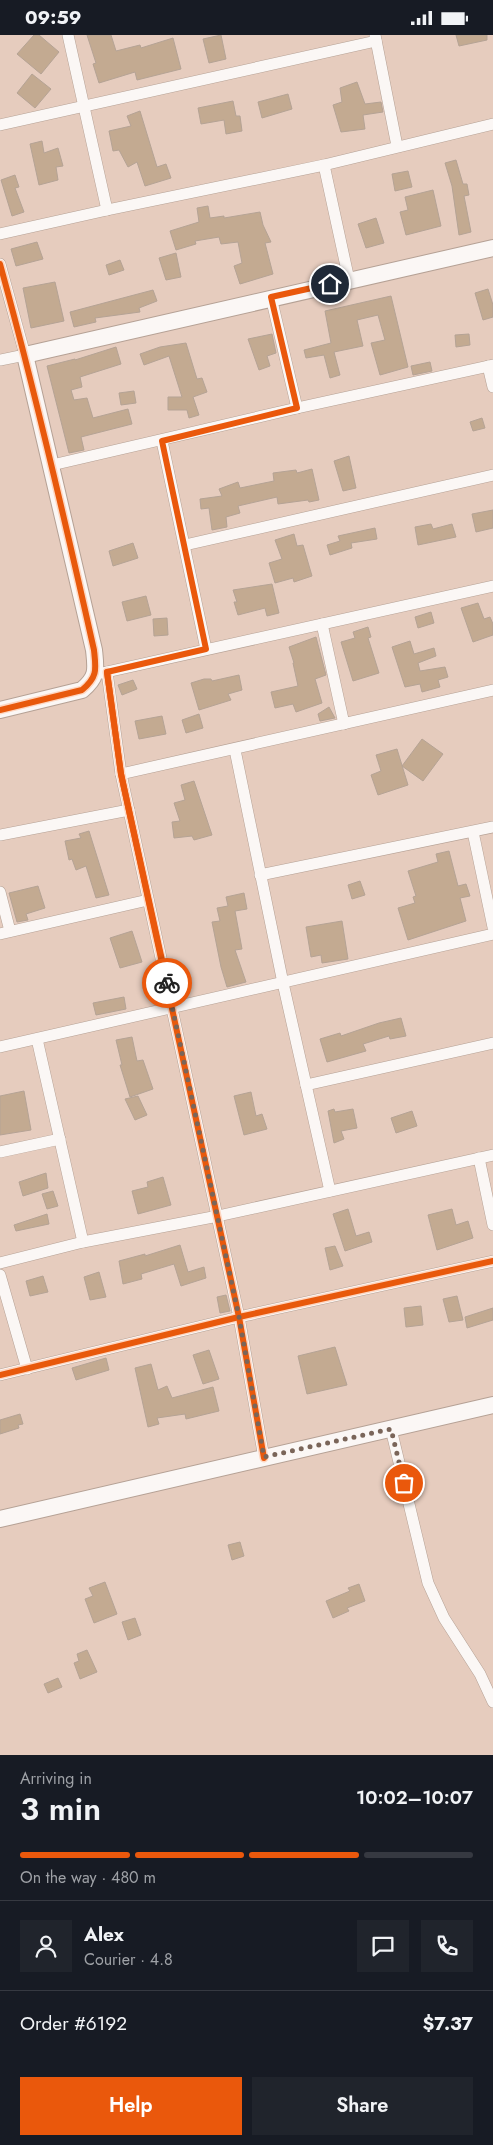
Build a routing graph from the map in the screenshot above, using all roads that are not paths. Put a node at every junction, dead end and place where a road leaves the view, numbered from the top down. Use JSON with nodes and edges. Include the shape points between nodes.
{"nodes":[{"id":1,"x":68,"y":35,"type":"edge"},
{"id":2,"x":376,"y":38,"type":"edge"},
{"id":3,"x":84,"y":106,"type":"junction"},
{"id":4,"x":0,"y":125,"type":"edge"},
{"id":5,"x":493,"y":125,"type":"edge"},
{"id":6,"x":397,"y":146,"type":"junction"},
{"id":7,"x":324,"y":165,"type":"junction"},
{"id":8,"x":107,"y":209,"type":"junction"},
{"id":9,"x":0,"y":234,"type":"edge"},
{"id":10,"x":493,"y":248,"type":"edge"},
{"id":11,"x":0,"y":264,"type":"edge"},
{"id":12,"x":349,"y":280,"type":"junction"},
{"id":13,"x":271,"y":297,"type":"junction"},
{"id":14,"x":25,"y":355,"type":"junction"},
{"id":15,"x":0,"y":360,"type":"edge"},
{"id":16,"x":491,"y":366,"type":"edge"},
{"id":17,"x":493,"y":387,"type":"edge"},
{"id":18,"x":297,"y":408,"type":"junction"},
{"id":19,"x":162,"y":441,"type":"junction"},
{"id":20,"x":52,"y":465,"type":"junction"},
{"id":21,"x":493,"y":475,"type":"edge"},
{"id":22,"x":185,"y":545,"type":"junction"},
{"id":23,"x":493,"y":586,"type":"edge"},
{"id":24,"x":322,"y":624,"type":"junction"},
{"id":25,"x":206,"y":649,"type":"junction"},
{"id":26,"x":101,"y":673,"type":"junction"},
{"id":27,"x":493,"y":690,"type":"edge"},
{"id":28,"x":0,"y":710,"type":"edge"},
{"id":29,"x":344,"y":724,"type":"junction"},
{"id":30,"x":235,"y":750,"type":"junction"},
{"id":31,"x":121,"y":774,"type":"junction"},
{"id":32,"x":129,"y":810,"type":"junction"},
{"id":33,"x":493,"y":827,"type":"edge"},
{"id":34,"x":473,"y":832,"type":"junction"},
{"id":35,"x":0,"y":835,"type":"edge"},
{"id":36,"x":260,"y":875,"type":"junction"},
{"id":37,"x":0,"y":891,"type":"edge"},
{"id":38,"x":148,"y":900,"type":"junction"},
{"id":39,"x":493,"y":927,"type":"edge"},
{"id":40,"x":5,"y":933,"type":"edge"},
{"id":41,"x":493,"y":934,"type":"edge"},
{"id":42,"x":283,"y":983,"type":"junction"},
{"id":43,"x":172,"y":1007,"type":"junction"},
{"id":44,"x":37,"y":1039,"type":"junction"},
{"id":45,"x":493,"y":1043,"type":"edge"},
{"id":46,"x":0,"y":1047,"type":"edge"},
{"id":47,"x":306,"y":1085,"type":"junction"},
{"id":48,"x":60,"y":1139,"type":"junction"},
{"id":49,"x":0,"y":1152,"type":"edge"},
{"id":50,"x":493,"y":1155,"type":"edge"},
{"id":51,"x":479,"y":1158,"type":"junction"},
{"id":52,"x":330,"y":1191,"type":"junction"},
{"id":53,"x":218,"y":1216,"type":"junction"},
{"id":54,"x":493,"y":1225,"type":"edge"},
{"id":55,"x":83,"y":1243,"type":"junction"},
{"id":56,"x":493,"y":1261,"type":"edge"},
{"id":57,"x":0,"y":1263,"type":"edge"},
{"id":58,"x":0,"y":1275,"type":"edge"},
{"id":59,"x":239,"y":1317,"type":"junction"},
{"id":60,"x":27,"y":1369,"type":"junction"},
{"id":61,"x":0,"y":1375,"type":"edge"},
{"id":62,"x":493,"y":1405,"type":"edge"},
{"id":63,"x":391,"y":1429,"type":"junction"},
{"id":64,"x":264,"y":1457,"type":"junction"},
{"id":65,"x":0,"y":1519,"type":"edge"},
{"id":66,"x":493,"y":1702,"type":"edge"}],
"edges":[{"from":1,"to":3,"type":"street"},
{"from":2,"to":3,"type":"street"},
{"from":2,"to":6,"type":"street"},
{"from":3,"to":4,"type":"street"},
{"from":3,"to":8,"type":"street"},
{"from":5,"to":6,"type":"street"},
{"from":6,"to":7,"type":"street"},
{"from":7,"to":8,"type":"street"},
{"from":7,"to":12,"type":"street"},
{"from":8,"to":9,"type":"street"},
{"from":10,"to":12,"type":"street"},
{"from":11,"to":14,"type":"street"},
{"from":12,"to":13,"type":"street"},
{"from":13,"to":14,"type":"street"},
{"from":13,"to":18,"type":"street"},
{"from":14,"to":15,"type":"street"},
{"from":14,"to":20,"type":"street"},
{"from":16,"to":17,"type":"street"},
{"from":16,"to":18,"type":"street"},
{"from":18,"to":19,"type":"street"},
{"from":19,"to":20,"type":"street"},
{"from":19,"to":22,"type":"street"},
{"from":20,"to":26,"type":"street"},
{"from":21,"to":22,"type":"street"},
{"from":22,"to":25,"type":"street"},
{"from":23,"to":24,"type":"street"},
{"from":24,"to":25,"type":"street"},
{"from":24,"to":29,"type":"street"},
{"from":25,"to":26,"type":"street"},
{"from":26,"to":28,"type":"street","via":[[82,690],[72,694]]},
{"from":26,"to":31,"type":"street"},
{"from":27,"to":29,"type":"street"},
{"from":29,"to":30,"type":"street"},
{"from":30,"to":31,"type":"street"},
{"from":30,"to":36,"type":"street"},
{"from":31,"to":32,"type":"street"},
{"from":32,"to":35,"type":"street"},
{"from":32,"to":38,"type":"street"},
{"from":33,"to":34,"type":"street"},
{"from":34,"to":36,"type":"street"},
{"from":34,"to":39,"type":"street"},
{"from":36,"to":42,"type":"street"},
{"from":37,"to":40,"type":"street"},
{"from":38,"to":40,"type":"street"},
{"from":38,"to":43,"type":"street"},
{"from":41,"to":42,"type":"street"},
{"from":42,"to":43,"type":"street"},
{"from":42,"to":47,"type":"street"},
{"from":43,"to":44,"type":"street"},
{"from":43,"to":53,"type":"street"},
{"from":44,"to":46,"type":"street"},
{"from":44,"to":48,"type":"street"},
{"from":45,"to":47,"type":"street"},
{"from":47,"to":52,"type":"street"},
{"from":48,"to":49,"type":"street"},
{"from":48,"to":55,"type":"street"},
{"from":50,"to":51,"type":"street"},
{"from":51,"to":52,"type":"street"},
{"from":51,"to":54,"type":"street"},
{"from":52,"to":53,"type":"street"},
{"from":53,"to":55,"type":"street"},
{"from":53,"to":59,"type":"street"},
{"from":55,"to":57,"type":"street"},
{"from":56,"to":59,"type":"street"},
{"from":58,"to":60,"type":"street"},
{"from":59,"to":60,"type":"street"},
{"from":59,"to":64,"type":"street"},
{"from":60,"to":61,"type":"street"},
{"from":62,"to":63,"type":"street"},
{"from":63,"to":64,"type":"street"},
{"from":63,"to":66,"type":"street","via":[[428,1583],[444,1618],[480,1674]]},
{"from":64,"to":65,"type":"street"}]}
